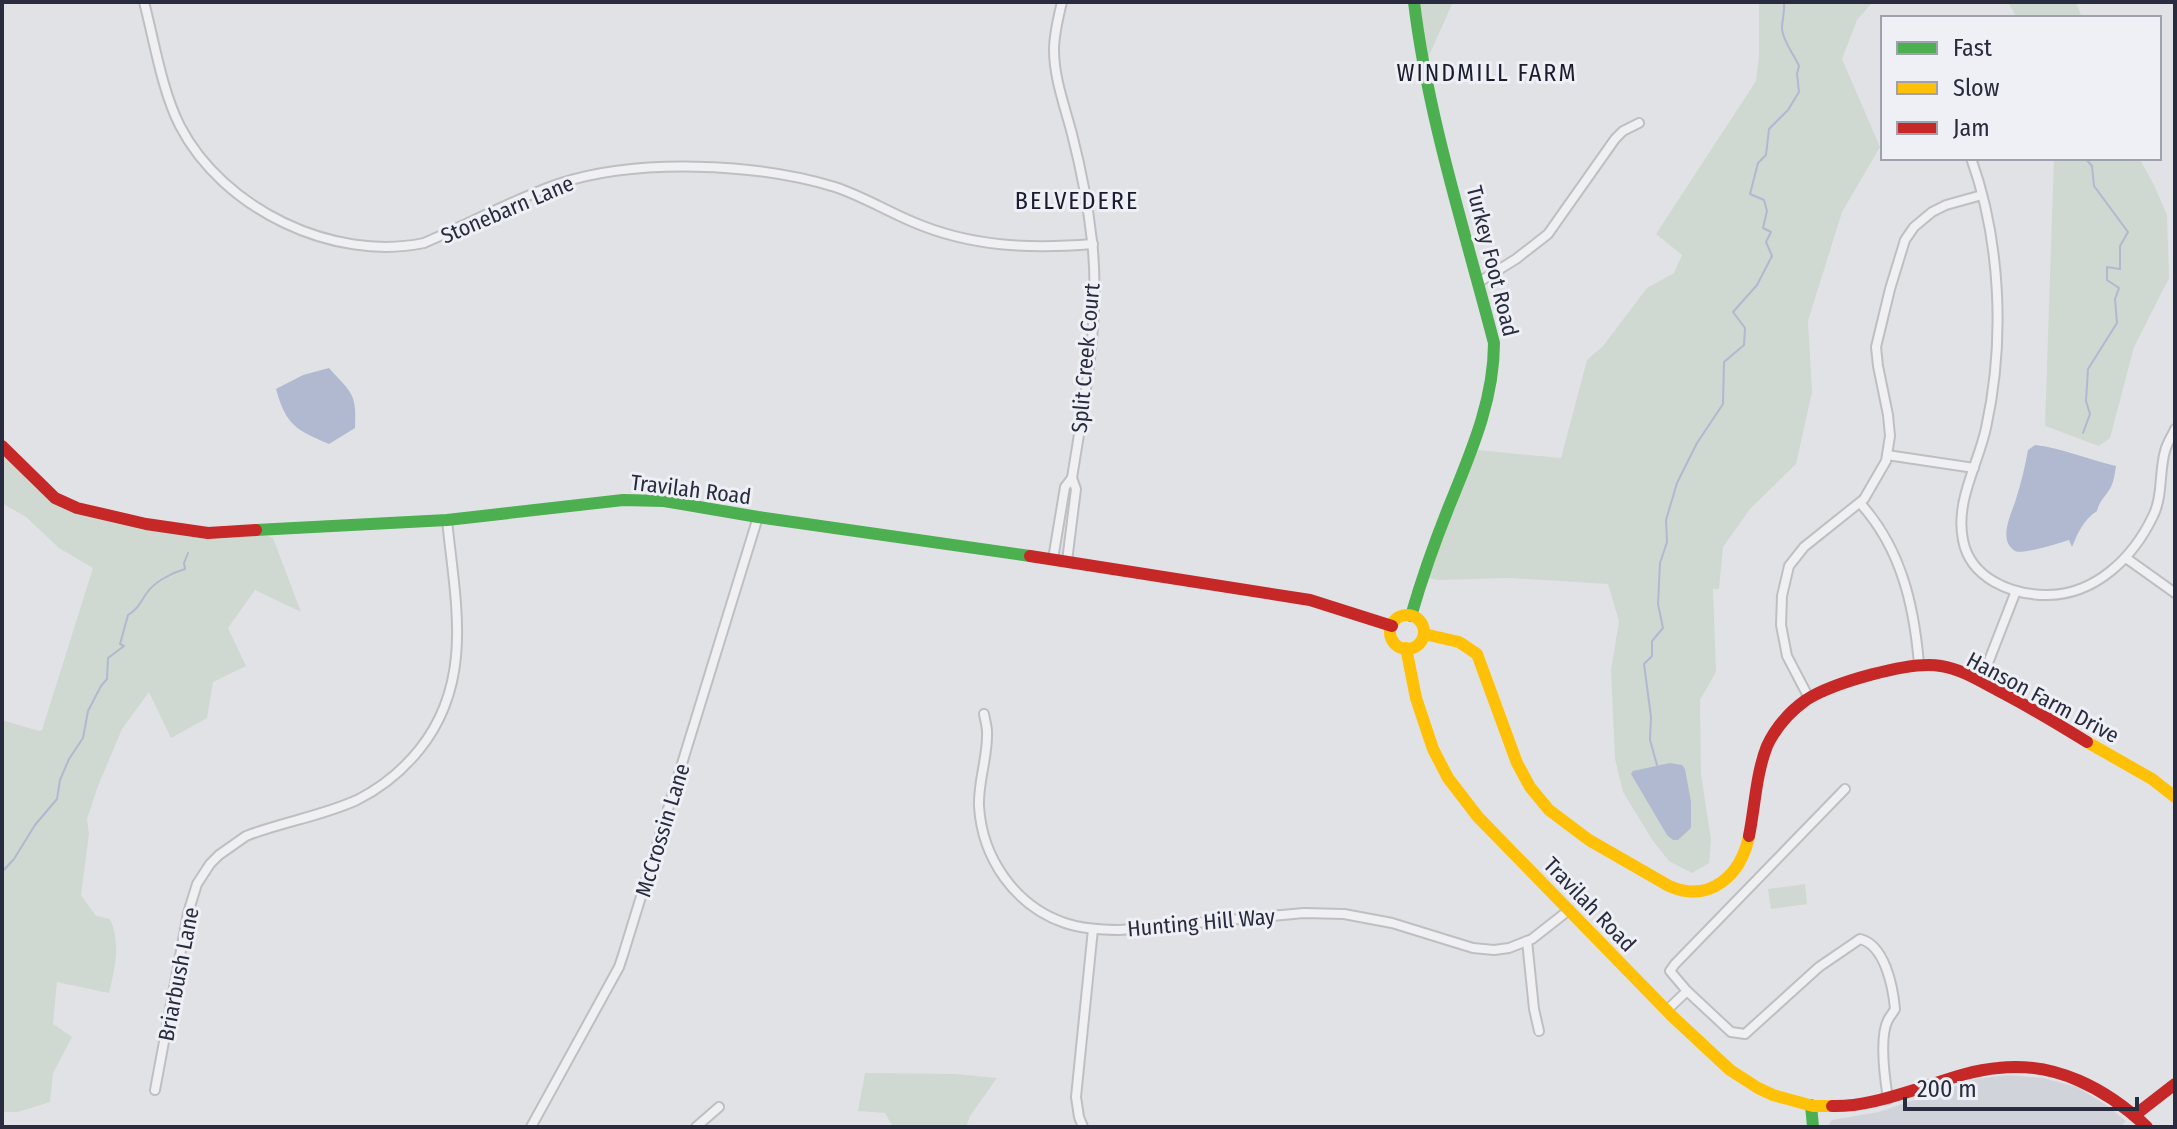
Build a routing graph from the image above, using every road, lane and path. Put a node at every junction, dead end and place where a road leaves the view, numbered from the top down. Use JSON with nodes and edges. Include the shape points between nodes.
{"nodes":[{"id":1,"x":144,"y":2,"type":"edge"},
{"id":2,"x":1062,"y":2,"type":"edge"},
{"id":3,"x":1414,"y":2,"type":"edge"},
{"id":4,"x":1639,"y":123,"type":"dead end"},
{"id":5,"x":1972,"y":160,"type":"edge"},
{"id":6,"x":1982,"y":195,"type":"junction"},
{"id":7,"x":1093,"y":244,"type":"junction"},
{"id":8,"x":1479,"y":282,"type":"junction"},
{"id":9,"x":2175,"y":429,"type":"edge"},
{"id":10,"x":2,"y":446,"type":"edge"},
{"id":11,"x":1887,"y":455,"type":"junction"},
{"id":12,"x":1974,"y":468,"type":"junction"},
{"id":13,"x":1072,"y":478,"type":"junction"},
{"id":14,"x":2162,"y":478,"type":"junction"},
{"id":15,"x":2175,"y":479,"type":"edge"},
{"id":16,"x":1860,"y":503,"type":"junction"},
{"id":17,"x":758,"y":517,"type":"junction"},
{"id":18,"x":447,"y":520,"type":"junction"},
{"id":19,"x":2126,"y":558,"type":"junction"},
{"id":20,"x":1053,"y":559,"type":"junction"},
{"id":21,"x":1067,"y":561,"type":"junction"},
{"id":22,"x":2175,"y":579,"type":"edge"},
{"id":23,"x":2016,"y":591,"type":"junction"},
{"id":24,"x":2171,"y":591,"type":"edge"},
{"id":25,"x":1411,"y":616,"type":"junction"},
{"id":26,"x":1392,"y":626,"type":"junction"},
{"id":27,"x":1424,"y":634,"type":"junction"},
{"id":28,"x":1406,"y":648,"type":"junction"},
{"id":29,"x":1919,"y":664,"type":"junction"},
{"id":30,"x":1981,"y":681,"type":"junction"},
{"id":31,"x":1809,"y":698,"type":"junction"},
{"id":32,"x":984,"y":714,"type":"dead end"},
{"id":33,"x":1845,"y":789,"type":"dead end"},
{"id":34,"x":2173,"y":793,"type":"edge"},
{"id":35,"x":1569,"y":910,"type":"junction"},
{"id":36,"x":1093,"y":929,"type":"junction"},
{"id":37,"x":1527,"y":941,"type":"junction"},
{"id":38,"x":1687,"y":991,"type":"junction"},
{"id":39,"x":1667,"y":1010,"type":"junction"},
{"id":40,"x":1539,"y":1031,"type":"dead end"},
{"id":41,"x":2175,"y":1084,"type":"edge"},
{"id":42,"x":155,"y":1090,"type":"dead end"},
{"id":43,"x":1888,"y":1099,"type":"junction"},
{"id":44,"x":1811,"y":1105,"type":"junction"},
{"id":45,"x":719,"y":1107,"type":"dead end"},
{"id":46,"x":2135,"y":1115,"type":"junction"},
{"id":47,"x":531,"y":1127,"type":"edge"},
{"id":48,"x":696,"y":1127,"type":"edge"},
{"id":49,"x":1083,"y":1127,"type":"edge"},
{"id":50,"x":1813,"y":1127,"type":"edge"},
{"id":51,"x":2147,"y":1127,"type":"edge"}],
"edges":[{"from":1,"to":7,"type":"street","name":"Stonebarn Lane","via":[[169,99],[194,149],[260,211],[323,240],[368,248],[406,247],[561,183],[616,171],[677,167],[765,172],[834,187],[965,239],[1026,247]]},
{"from":2,"to":7,"type":"street","name":"Split Creek Court","via":[[1056,71]]},
{"from":3,"to":8,"type":"main road","name":"Turkey Foot Road","via":[[1423,69]]},
{"from":4,"to":8,"type":"street","via":[[1615,139],[1548,234]]},
{"from":5,"to":6,"type":"street"},
{"from":6,"to":11,"type":"street","via":[[1924,218],[1898,257],[1876,347],[1888,415]]},
{"from":6,"to":12,"type":"street","via":[[1998,298],[1992,401]]},
{"from":7,"to":13,"type":"street","name":"Split Creek Court","via":[[1089,364]]},
{"from":8,"to":25,"type":"main road","name":"Turkey Foot Road","via":[[1494,343],[1493,384]]},
{"from":9,"to":14,"type":"street"},
{"from":10,"to":18,"type":"main road","name":"Travilah Road","via":[[55,498],[146,524],[231,533]]},
{"from":11,"to":12,"type":"street"},
{"from":11,"to":16,"type":"street"},
{"from":12,"to":23,"type":"street","via":[[1961,512],[1963,541],[1971,563],[1987,578]]},
{"from":13,"to":20,"type":"street","name":"Split Creek Court","via":[[1065,487]]},
{"from":13,"to":21,"type":"street","name":"Split Creek Court","via":[[1076,489]]},
{"from":14,"to":15,"type":"street"},
{"from":14,"to":19,"type":"street","via":[[2153,516]]},
{"from":16,"to":29,"type":"street","via":[[1880,527],[1900,567],[1915,622]]},
{"from":16,"to":31,"type":"street","via":[[1804,547],[1789,566],[1781,625],[1787,656]]},
{"from":17,"to":18,"type":"main road","name":"Travilah Road","via":[[664,501],[623,500]]},
{"from":17,"to":20,"type":"main road","name":"Travilah Road"},
{"from":17,"to":47,"type":"street","name":"McCrossin Lane","via":[[619,967]]},
{"from":18,"to":42,"type":"street","name":"Briarbush Lane","via":[[457,657],[451,692],[438,722],[407,764],[370,793],[246,836],[210,864],[188,913]]},
{"from":19,"to":23,"type":"street","via":[[2080,591]]},
{"from":19,"to":24,"type":"street"},
{"from":20,"to":21,"type":"main road","name":"Travilah Road"},
{"from":21,"to":26,"type":"main road","name":"Travilah Road","via":[[1310,600]]},
{"from":22,"to":24,"type":"street"},
{"from":23,"to":30,"type":"street"},
{"from":25,"to":26,"type":"main road"},
{"from":25,"to":27,"type":"main road","via":[[1421,623]]},
{"from":26,"to":28,"type":"main road","via":[[1393,641]]},
{"from":27,"to":28,"type":"main road","via":[[1420,643]]},
{"from":27,"to":31,"type":"main road","name":"Hanson Farm Drive","via":[[1462,642],[1477,654],[1514,758],[1540,800],[1568,826],[1682,891],[1708,889],[1735,872],[1769,741],[1781,722]]},
{"from":28,"to":35,"type":"main road","name":"Travilah Road","via":[[1409,678],[1446,775],[1478,817]]},
{"from":29,"to":30,"type":"main road","name":"Hanson Farm Drive","via":[[1938,665]]},
{"from":29,"to":31,"type":"main road","name":"Hanson Farm Drive"},
{"from":30,"to":34,"type":"main road","name":"Hanson Farm Drive"},
{"from":32,"to":36,"type":"street","name":"Hunting Hill Way","via":[[987,732],[979,802],[993,861],[1007,882],[1042,912]]},
{"from":33,"to":38,"type":"street","via":[[1675,964],[1670,971]]},
{"from":35,"to":37,"type":"street","name":"Hunting Hill Way"},
{"from":35,"to":39,"type":"main road","name":"Travilah Road"},
{"from":36,"to":37,"type":"street","name":"Hunting Hill Way","via":[[1344,914],[1473,948],[1509,948]]},
{"from":36,"to":49,"type":"street","via":[[1076,1097]]},
{"from":37,"to":40,"type":"street"},
{"from":38,"to":39,"type":"street"},
{"from":38,"to":43,"type":"street","via":[[1731,1032],[1745,1034],[1820,966],[1860,939],[1867,940],[1893,990],[1895,1009],[1885,1029]]},
{"from":39,"to":44,"type":"main road","name":"Travilah Road","via":[[1749,1084]]},
{"from":41,"to":46,"type":"main road"},
{"from":43,"to":44,"type":"main road","name":"Travilah Road"},
{"from":43,"to":46,"type":"main road","name":"Travilah Road","via":[[1978,1071],[2020,1067],[2067,1075],[2098,1088]]},
{"from":44,"to":50,"type":"main road"},
{"from":45,"to":48,"type":"street"},
{"from":46,"to":51,"type":"main road","name":"Travilah Road"}]}
